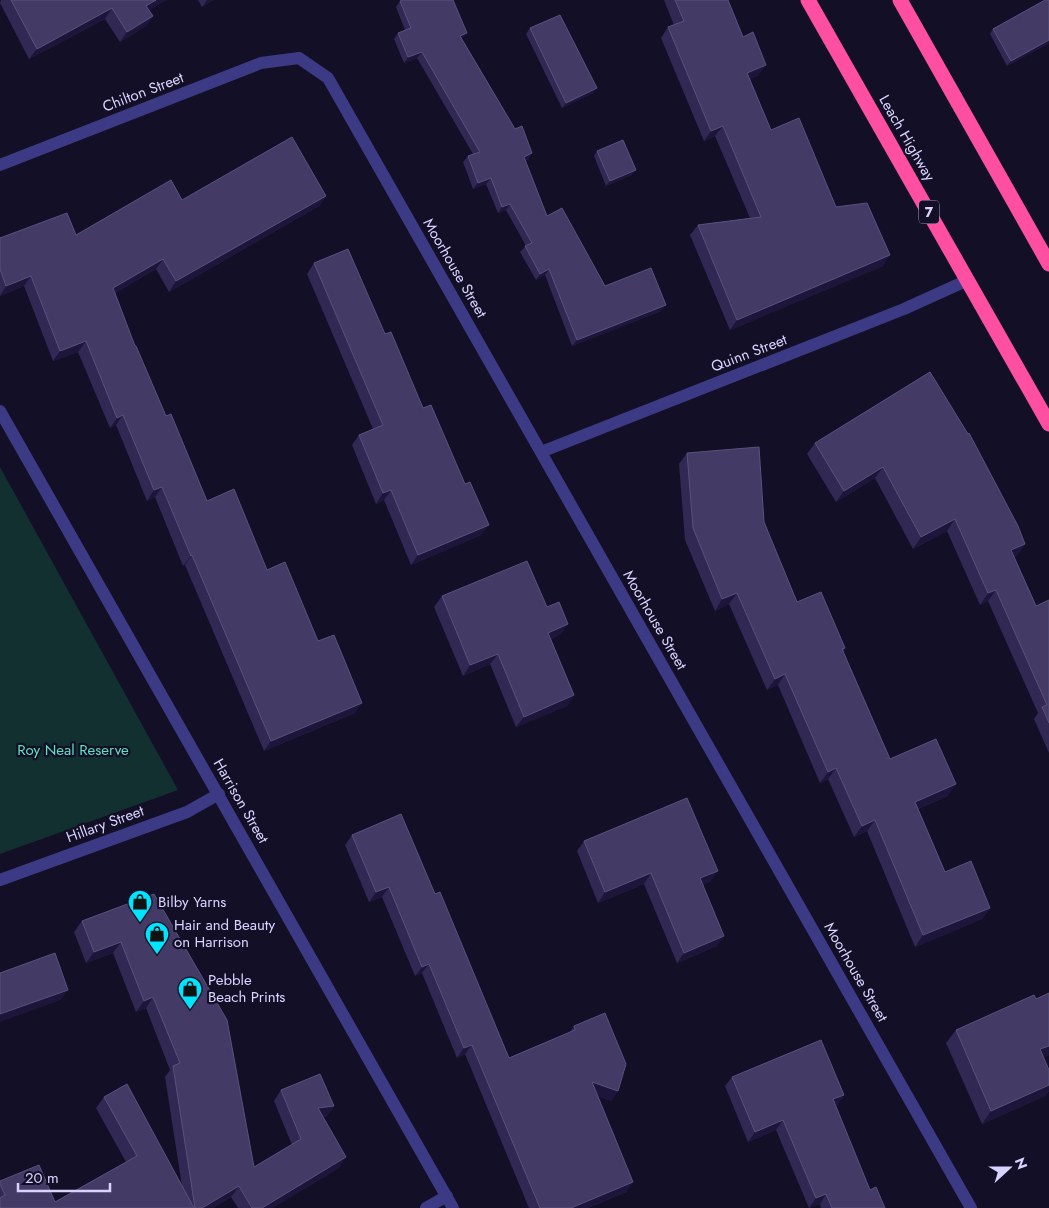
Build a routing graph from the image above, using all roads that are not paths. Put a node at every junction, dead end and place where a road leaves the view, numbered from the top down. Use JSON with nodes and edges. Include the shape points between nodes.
{"nodes":[{"id":1,"x":808,"y":0,"type":"edge"},
{"id":2,"x":900,"y":0,"type":"edge"},
{"id":3,"x":299,"y":58,"type":"joint"},
{"id":4,"x":0,"y":165,"type":"edge"},
{"id":5,"x":1049,"y":264,"type":"edge"},
{"id":6,"x":968,"y":280,"type":"junction"},
{"id":7,"x":0,"y":410,"type":"edge"},
{"id":8,"x":1049,"y":424,"type":"edge"},
{"id":9,"x":541,"y":452,"type":"junction"},
{"id":10,"x":219,"y":794,"type":"junction"},
{"id":11,"x":0,"y":880,"type":"edge"},
{"id":12,"x":447,"y":1196,"type":"junction"},
{"id":13,"x":426,"y":1208,"type":"edge"},
{"id":14,"x":453,"y":1208,"type":"edge"},
{"id":15,"x":971,"y":1208,"type":"edge"}],
"edges":[{"from":1,"to":6,"type":"highway","name":"Leach Highway","number":"7"},
{"from":2,"to":5,"type":"highway"},
{"from":3,"to":4,"type":"street","name":"Chilton Street","via":[[261,63]]},
{"from":3,"to":9,"type":"street","name":"Moorhouse Street","via":[[328,78]]},
{"from":6,"to":8,"type":"highway","name":"Leach Highway","number":"7"},
{"from":6,"to":9,"type":"street","name":"Quinn Street","via":[[904,309]]},
{"from":7,"to":10,"type":"street","name":"Harrison Street"},
{"from":9,"to":15,"type":"street","name":"Moorhouse Street"},
{"from":10,"to":11,"type":"street","name":"Hillary Street","via":[[187,812]]},
{"from":10,"to":12,"type":"street","name":"Harrison Street"},
{"from":12,"to":13,"type":"street"},
{"from":12,"to":14,"type":"street","name":"Harrison Street"}]}
